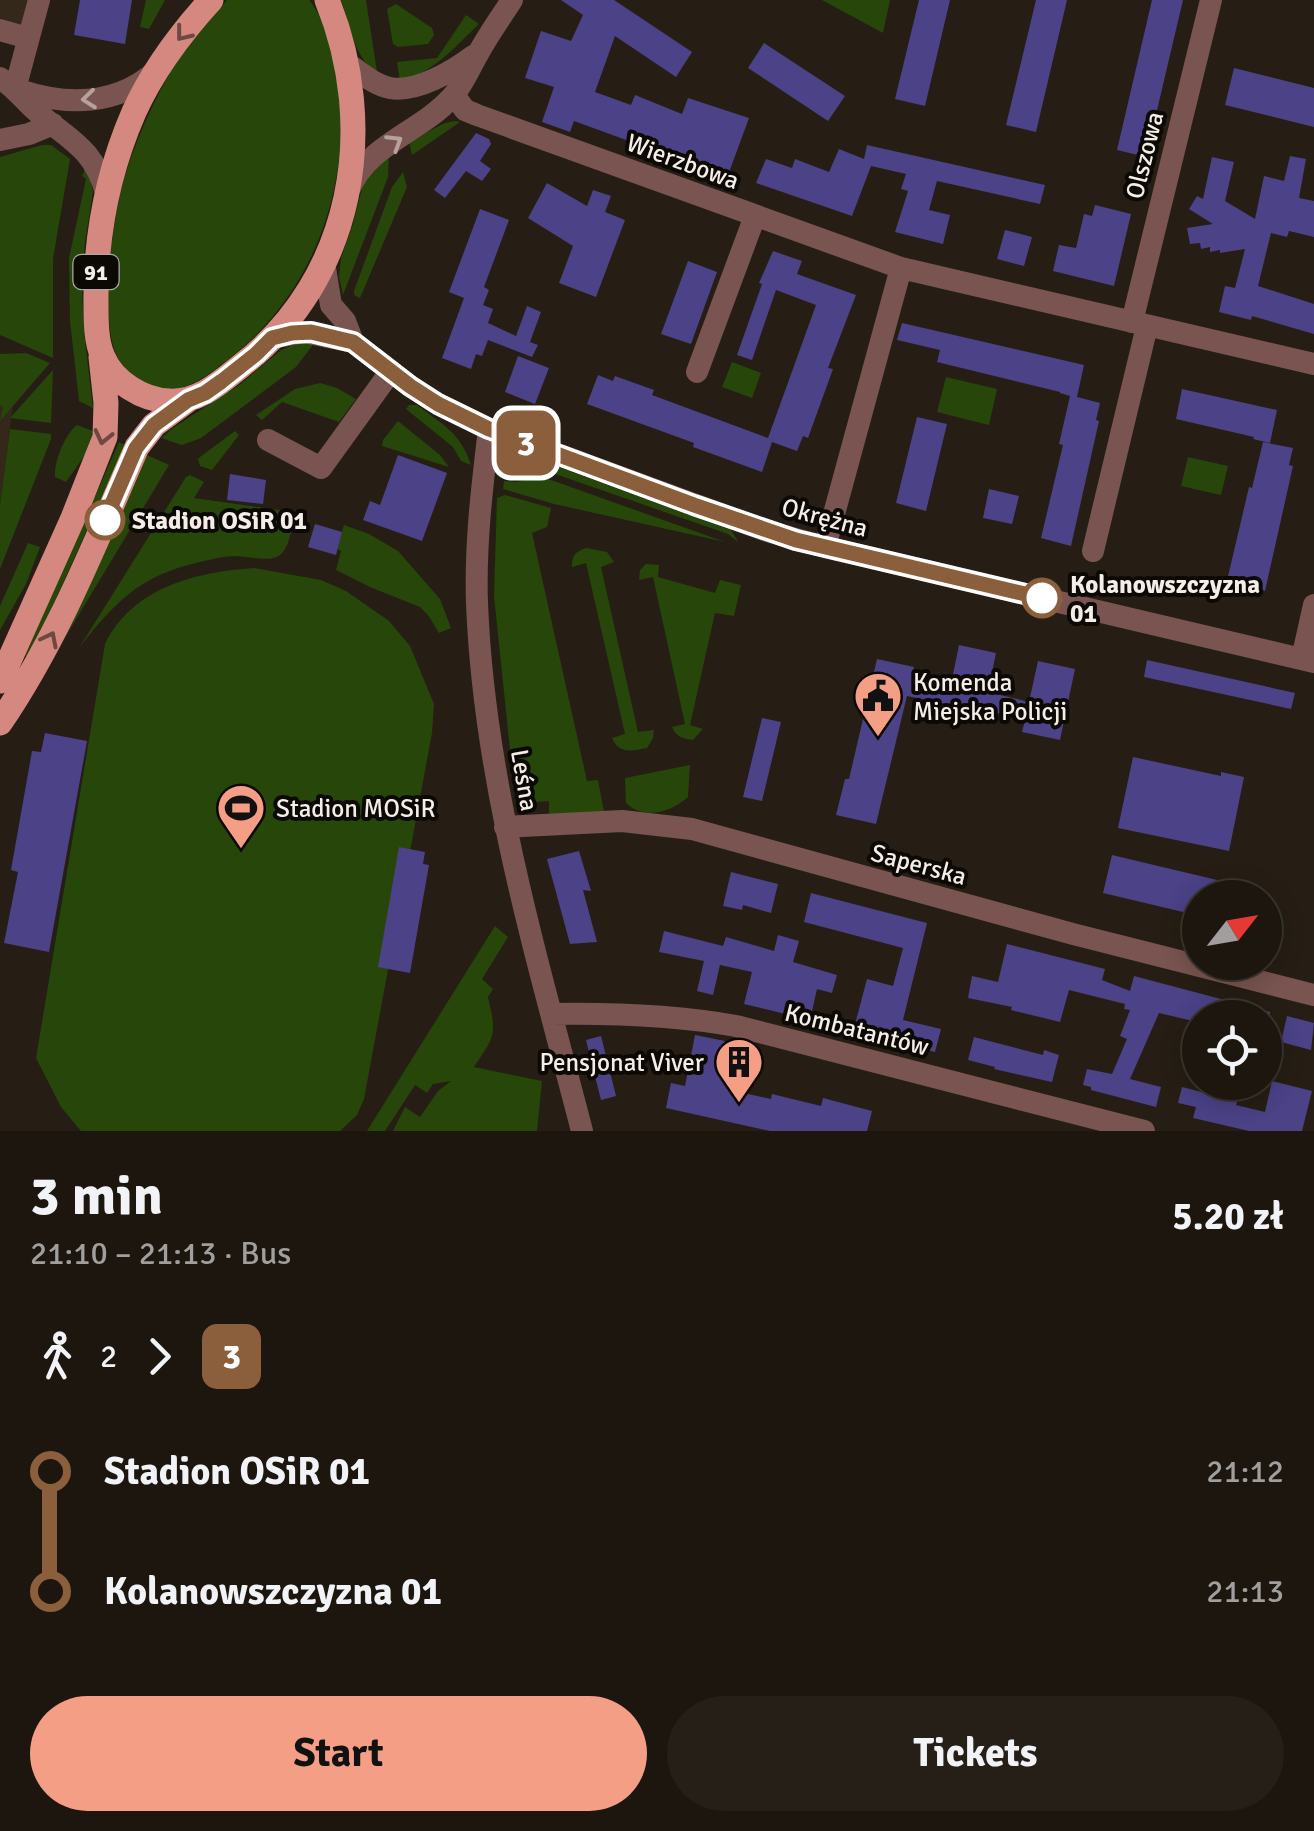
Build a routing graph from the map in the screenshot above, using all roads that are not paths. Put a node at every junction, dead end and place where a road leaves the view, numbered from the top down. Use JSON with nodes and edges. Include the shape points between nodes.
{"nodes":[{"id":1,"x":39,"y":0,"type":"edge"},
{"id":2,"x":212,"y":0,"type":"edge"},
{"id":3,"x":327,"y":0,"type":"edge"},
{"id":4,"x":512,"y":0,"type":"edge"},
{"id":5,"x":1211,"y":0,"type":"edge"},
{"id":6,"x":0,"y":30,"type":"edge"},
{"id":7,"x":28,"y":38,"type":"junction"},
{"id":8,"x":479,"y":51,"type":"junction"},
{"id":9,"x":348,"y":63,"type":"junction"},
{"id":10,"x":157,"y":70,"type":"junction"},
{"id":11,"x":8,"y":83,"type":"edge"},
{"id":12,"x":454,"y":95,"type":"junction"},
{"id":13,"x":53,"y":124,"type":"junction"},
{"id":14,"x":0,"y":140,"type":"edge"},
{"id":15,"x":106,"y":193,"type":"junction"},
{"id":16,"x":346,"y":198,"type":"junction"},
{"id":17,"x":754,"y":216,"type":"junction"},
{"id":18,"x":324,"y":262,"type":"junction"},
{"id":19,"x":901,"y":268,"type":"junction"},
{"id":20,"x":1139,"y":324,"type":"junction"},
{"id":21,"x":272,"y":338,"type":"junction"},
{"id":22,"x":353,"y":342,"type":"junction"},
{"id":23,"x":100,"y":352,"type":"junction"},
{"id":24,"x":1314,"y":364,"type":"edge"},
{"id":25,"x":391,"y":371,"type":"junction"},
{"id":26,"x":697,"y":372,"type":"dead end"},
{"id":27,"x":188,"y":400,"type":"junction"},
{"id":28,"x":489,"y":429,"type":"junction"},
{"id":29,"x":268,"y":440,"type":"dead end"},
{"id":30,"x":824,"y":547,"type":"junction"},
{"id":31,"x":1093,"y":552,"type":"dead end"},
{"id":32,"x":1314,"y":605,"type":"edge"},
{"id":33,"x":1308,"y":661,"type":"edge"},
{"id":34,"x":0,"y":681,"type":"edge"},
{"id":35,"x":0,"y":723,"type":"edge"},
{"id":36,"x":505,"y":828,"type":"junction"},
{"id":37,"x":1314,"y":995,"type":"edge"},
{"id":38,"x":552,"y":1014,"type":"junction"},
{"id":39,"x":582,"y":1131,"type":"edge"},
{"id":40,"x":1144,"y":1131,"type":"edge"}],
"edges":[{"from":1,"to":7,"type":"street"},
{"from":2,"to":10,"type":"main road","number":"91","one_way":true},
{"from":3,"to":9,"type":"main road"},
{"from":4,"to":8,"type":"street"},
{"from":5,"to":20,"type":"street","name":"Olszowa"},
{"from":6,"to":7,"type":"street"},
{"from":7,"to":11,"type":"street"},
{"from":8,"to":9,"type":"street","via":[[450,73],[408,88],[377,84]]},
{"from":8,"to":12,"type":"street"},
{"from":9,"to":16,"type":"main road","via":[[354,142]]},
{"from":10,"to":11,"type":"street","one_way":true,"via":[[115,96],[84,101],[44,98]]},
{"from":10,"to":15,"type":"main road","number":"91"},
{"from":11,"to":13,"type":"street"},
{"from":16,"to":12,"type":"street","one_way":true,"via":[[369,160]]},
{"from":12,"to":17,"type":"street","name":"Wierzbowa","via":[[477,115]]},
{"from":13,"to":14,"type":"street"},
{"from":13,"to":15,"type":"street","via":[[89,156]]},
{"from":15,"to":23,"type":"main road","number":"91","via":[[96,283]]},
{"from":16,"to":18,"type":"main road"},
{"from":17,"to":19,"type":"street","name":"Wierzbowa"},
{"from":17,"to":26,"type":"street"},
{"from":18,"to":21,"type":"main road","via":[[310,293]]},
{"from":18,"to":22,"type":"street","name":"Okrężna","via":[[330,305]]},
{"from":19,"to":20,"type":"street","name":"Wierzbowa"},
{"from":19,"to":30,"type":"street"},
{"from":20,"to":24,"type":"street","name":"Wierzbowa"},
{"from":20,"to":31,"type":"street","name":"Olszowa"},
{"from":21,"to":22,"type":"street","name":"Okrężna","via":[[304,332]]},
{"from":21,"to":27,"type":"main road"},
{"from":22,"to":25,"type":"street","name":"Okrężna"},
{"from":23,"to":27,"type":"main road","via":[[112,372],[140,394]]},
{"from":23,"to":34,"type":"main road","number":"91","one_way":true,"via":[[105,436]]},
{"from":25,"to":28,"type":"street","name":"Okrężna"},
{"from":25,"to":29,"type":"street","via":[[322,468]]},
{"from":35,"to":27,"type":"main road","one_way":true,"via":[[65,610],[136,448]]},
{"from":28,"to":30,"type":"street","name":"Okrężna"},
{"from":28,"to":36,"type":"street","name":"Leśna","via":[[477,605]]},
{"from":30,"to":33,"type":"street","name":"Okrężna"},
{"from":32,"to":33,"type":"street"},
{"from":36,"to":37,"type":"street","name":"Saperska","via":[[622,820],[692,830]]},
{"from":36,"to":38,"type":"street","name":"Leśna"},
{"from":38,"to":39,"type":"street","name":"Leśna"},
{"from":38,"to":40,"type":"street","name":"Kombatantów","via":[[634,1014],[736,1026]]}]}
